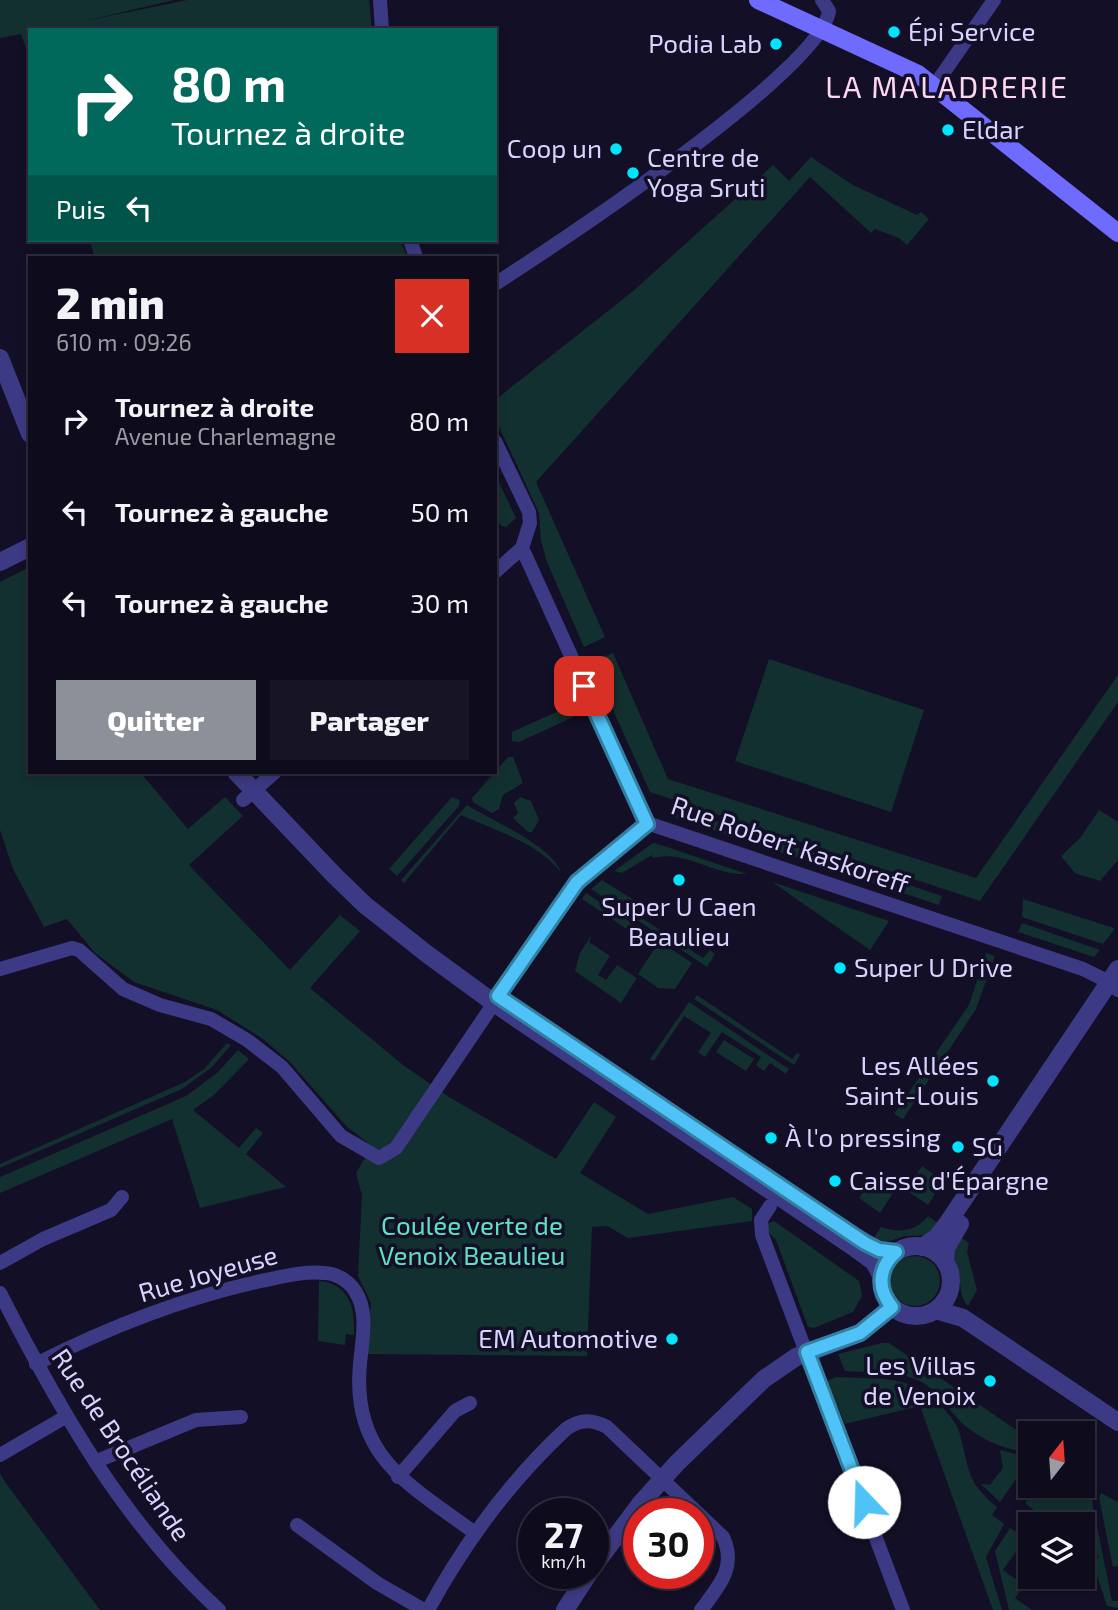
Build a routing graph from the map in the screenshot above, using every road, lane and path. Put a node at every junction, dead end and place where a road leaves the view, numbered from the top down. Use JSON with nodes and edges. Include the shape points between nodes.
{"nodes":[{"id":1,"x":380,"y":0,"type":"edge"},
{"id":2,"x":758,"y":0,"type":"edge"},
{"id":3,"x":822,"y":0,"type":"edge"},
{"id":4,"x":994,"y":0,"type":"edge"},
{"id":5,"x":382,"y":28,"type":"edge"},
{"id":6,"x":822,"y":29,"type":"junction"},
{"id":7,"x":935,"y":85,"type":"junction"},
{"id":8,"x":1118,"y":233,"type":"edge"},
{"id":9,"x":497,"y":283,"type":"edge"},
{"id":10,"x":0,"y":358,"type":"edge"},
{"id":11,"x":28,"y":429,"type":"edge"},
{"id":12,"x":497,"y":445,"type":"edge"},
{"id":13,"x":28,"y":548,"type":"edge"},
{"id":14,"x":522,"y":548,"type":"junction"},
{"id":15,"x":0,"y":562,"type":"edge"},
{"id":16,"x":497,"y":570,"type":"edge"},
{"id":17,"x":238,"y":774,"type":"edge"},
{"id":18,"x":272,"y":774,"type":"edge"},
{"id":19,"x":251,"y":787,"type":"edge"},
{"id":20,"x":647,"y":824,"type":"junction"},
{"id":21,"x":0,"y":969,"type":"edge"},
{"id":22,"x":1115,"y":984,"type":"edge"},
{"id":23,"x":496,"y":1000,"type":"junction"},
{"id":24,"x":122,"y":1198,"type":"dead end"},
{"id":25,"x":771,"y":1206,"type":"dead end"},
{"id":26,"x":922,"y":1247,"type":"junction"},
{"id":27,"x":896,"y":1252,"type":"junction"},
{"id":28,"x":945,"y":1262,"type":"junction"},
{"id":29,"x":0,"y":1263,"type":"edge"},
{"id":30,"x":881,"y":1275,"type":"junction"},
{"id":31,"x":950,"y":1287,"type":"junction"},
{"id":32,"x":0,"y":1293,"type":"edge"},
{"id":33,"x":892,"y":1307,"type":"junction"},
{"id":34,"x":936,"y":1310,"type":"junction"},
{"id":35,"x":807,"y":1352,"type":"junction"},
{"id":36,"x":36,"y":1364,"type":"junction"},
{"id":37,"x":470,"y":1404,"type":"dead end"},
{"id":38,"x":1118,"y":1413,"type":"edge"},
{"id":39,"x":67,"y":1416,"type":"junction"},
{"id":40,"x":242,"y":1417,"type":"dead end"},
{"id":41,"x":1118,"y":1422,"type":"edge"},
{"id":42,"x":0,"y":1455,"type":"edge"},
{"id":43,"x":97,"y":1461,"type":"junction"},
{"id":44,"x":398,"y":1477,"type":"junction"},
{"id":45,"x":662,"y":1479,"type":"junction"},
{"id":46,"x":298,"y":1525,"type":"dead end"},
{"id":47,"x":475,"y":1533,"type":"junction"},
{"id":48,"x":609,"y":1547,"type":"edge"},
{"id":49,"x":579,"y":1589,"type":"edge"},
{"id":50,"x":219,"y":1610,"type":"edge"},
{"id":51,"x":426,"y":1610,"type":"edge"},
{"id":52,"x":565,"y":1610,"type":"edge"},
{"id":53,"x":701,"y":1610,"type":"edge"},
{"id":54,"x":903,"y":1610,"type":"edge"}],
"edges":[{"from":1,"to":5,"type":"street"},
{"from":2,"to":6,"type":"main road"},
{"from":3,"to":6,"type":"street","via":[[829,11]]},
{"from":4,"to":7,"type":"street"},
{"from":6,"to":7,"type":"main road"},
{"from":6,"to":9,"type":"street","via":[[805,52],[765,88],[639,188]]},
{"from":7,"to":8,"type":"main road"},
{"from":10,"to":11,"type":"street"},
{"from":12,"to":14,"type":"street","via":[[529,512]]},
{"from":13,"to":15,"type":"street"},
{"from":14,"to":16,"type":"street"},
{"from":14,"to":20,"type":"street","name":"Rue Robert Kaskoreff"},
{"from":17,"to":19,"type":"street"},
{"from":18,"to":19,"type":"street"},
{"from":19,"to":23,"type":"street","via":[[365,905]]},
{"from":20,"to":22,"type":"street","name":"Rue Robert Kaskoreff","via":[[1083,969]]},
{"from":20,"to":23,"type":"street","via":[[577,882]]},
{"from":21,"to":23,"type":"street","via":[[72,948],[79,950],[123,989],[211,1019],[255,1045],[282,1067],[341,1136],[379,1157],[396,1148]]},
{"from":22,"to":26,"type":"street","via":[[947,1224]]},
{"from":22,"to":28,"type":"street","via":[[951,1236]]},
{"from":23,"to":27,"type":"street","via":[[865,1243]]},
{"from":23,"to":30,"type":"street","via":[[860,1251]]},
{"from":24,"to":29,"type":"street","via":[[111,1210]]},
{"from":25,"to":35,"type":"street","via":[[760,1226]]},
{"from":26,"to":27,"type":"street"},
{"from":26,"to":28,"type":"street"},
{"from":27,"to":30,"type":"street"},
{"from":28,"to":31,"type":"street"},
{"from":30,"to":33,"type":"street","via":[[883,1292]]},
{"from":31,"to":34,"type":"street"},
{"from":31,"to":38,"type":"street","via":[[968,1311]]},
{"from":32,"to":36,"type":"street","name":"Rue de Brocéliande"},
{"from":33,"to":34,"type":"street","via":[[913,1316]]},
{"from":33,"to":35,"type":"street","via":[[860,1333]]},
{"from":34,"to":41,"type":"street","via":[[963,1318]]},
{"from":35,"to":45,"type":"street","via":[[764,1379]]},
{"from":35,"to":54,"type":"street"},
{"from":36,"to":39,"type":"street","name":"Rue de Brocéliande"},
{"from":36,"to":44,"type":"street","name":"Rue Joyeuse","via":[[117,1327],[205,1296],[279,1277],[335,1275],[350,1285],[362,1308],[360,1403],[372,1439]]},
{"from":37,"to":44,"type":"street","via":[[454,1411]]},
{"from":39,"to":42,"type":"street"},
{"from":39,"to":43,"type":"street","name":"Rue de Brocéliande"},
{"from":40,"to":43,"type":"street","via":[[197,1420]]},
{"from":43,"to":50,"type":"street","name":"Rue de Brocéliande","via":[[158,1550]]},
{"from":44,"to":47,"type":"street","name":"Rue Joyeuse"},
{"from":45,"to":47,"type":"street","via":[[607,1427],[581,1421],[538,1456]]},
{"from":45,"to":48,"type":"street"},
{"from":45,"to":53,"type":"street","via":[[723,1537],[728,1548],[728,1572]]},
{"from":46,"to":51,"type":"street","via":[[377,1583]]},
{"from":47,"to":51,"type":"street"},
{"from":49,"to":52,"type":"street"}]}
